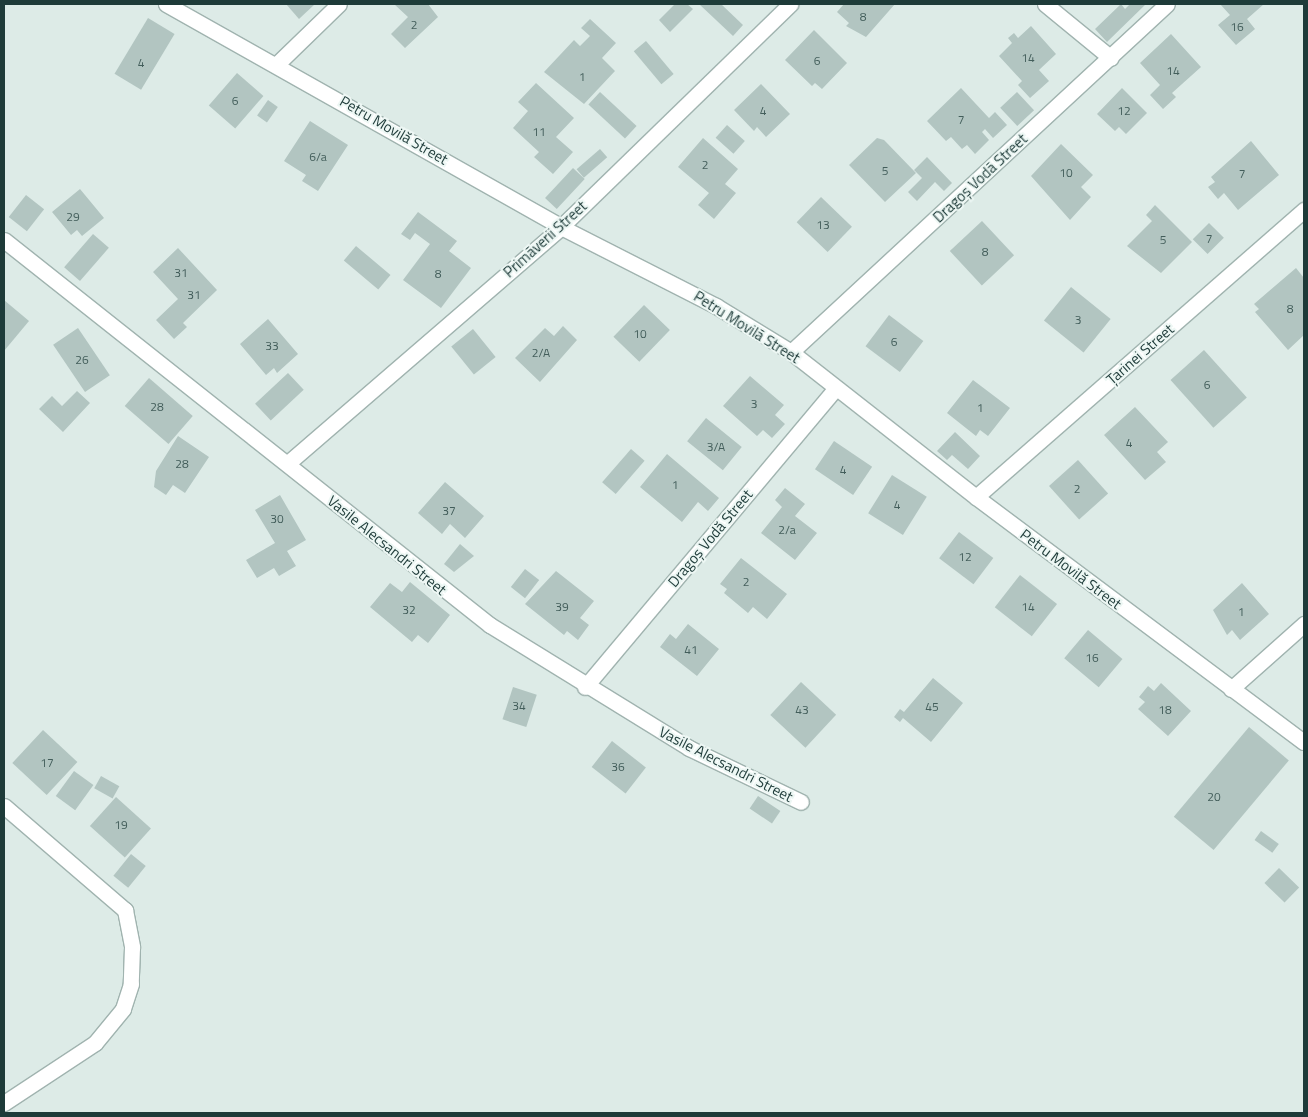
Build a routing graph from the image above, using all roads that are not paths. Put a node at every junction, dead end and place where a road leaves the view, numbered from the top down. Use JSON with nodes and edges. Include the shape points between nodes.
{"nodes":[{"id":1,"x":166,"y":4,"type":"edge"},
{"id":2,"x":339,"y":4,"type":"edge"},
{"id":3,"x":790,"y":4,"type":"edge"},
{"id":4,"x":1045,"y":4,"type":"edge"},
{"id":5,"x":1167,"y":4,"type":"edge"},
{"id":6,"x":1111,"y":58,"type":"junction"},
{"id":7,"x":277,"y":64,"type":"junction"},
{"id":8,"x":1304,"y":210,"type":"edge"},
{"id":9,"x":562,"y":227,"type":"junction"},
{"id":10,"x":4,"y":240,"type":"edge"},
{"id":11,"x":791,"y":352,"type":"junction"},
{"id":12,"x":835,"y":389,"type":"junction"},
{"id":13,"x":288,"y":464,"type":"junction"},
{"id":14,"x":976,"y":497,"type":"junction"},
{"id":15,"x":1304,"y":624,"type":"edge"},
{"id":16,"x":585,"y":687,"type":"junction"},
{"id":17,"x":1231,"y":689,"type":"junction"},
{"id":18,"x":1304,"y":742,"type":"edge"},
{"id":19,"x":801,"y":802,"type":"dead end"},
{"id":20,"x":4,"y":806,"type":"edge"},
{"id":21,"x":4,"y":1103,"type":"edge"}],
"edges":[{"from":1,"to":7,"type":"street","name":"Petru Movilă Street"},
{"from":2,"to":7,"type":"street"},
{"from":3,"to":9,"type":"street","name":"Primăverii Street"},
{"from":4,"to":6,"type":"street"},
{"from":5,"to":6,"type":"street","name":"Dragoș Vodă Street"},
{"from":6,"to":11,"type":"street","name":"Dragoș Vodă Street"},
{"from":7,"to":9,"type":"street","name":"Petru Movilă Street"},
{"from":8,"to":14,"type":"street","name":"Țarinei Street"},
{"from":9,"to":11,"type":"street","name":"Petru Movilă Street","via":[[716,306]]},
{"from":9,"to":13,"type":"street","name":"Primăverii Street"},
{"from":10,"to":13,"type":"street","name":"Vasile Alecsandri Street"},
{"from":11,"to":12,"type":"street","name":"Petru Movilă Street"},
{"from":12,"to":14,"type":"street","name":"Petru Movilă Street"},
{"from":12,"to":16,"type":"street","name":"Dragoș Vodă Street"},
{"from":13,"to":16,"type":"street","name":"Vasile Alecsandri Street","via":[[439,588]]},
{"from":14,"to":17,"type":"street","name":"Petru Movilă Street"},
{"from":15,"to":17,"type":"street"},
{"from":16,"to":19,"type":"street","name":"Vasile Alecsandri Street","via":[[689,748]]},
{"from":17,"to":18,"type":"street","name":"Petru Movilă Street"},
{"from":20,"to":21,"type":"street","via":[[125,910],[132,947],[131,984],[123,1009],[95,1044]]}]}
